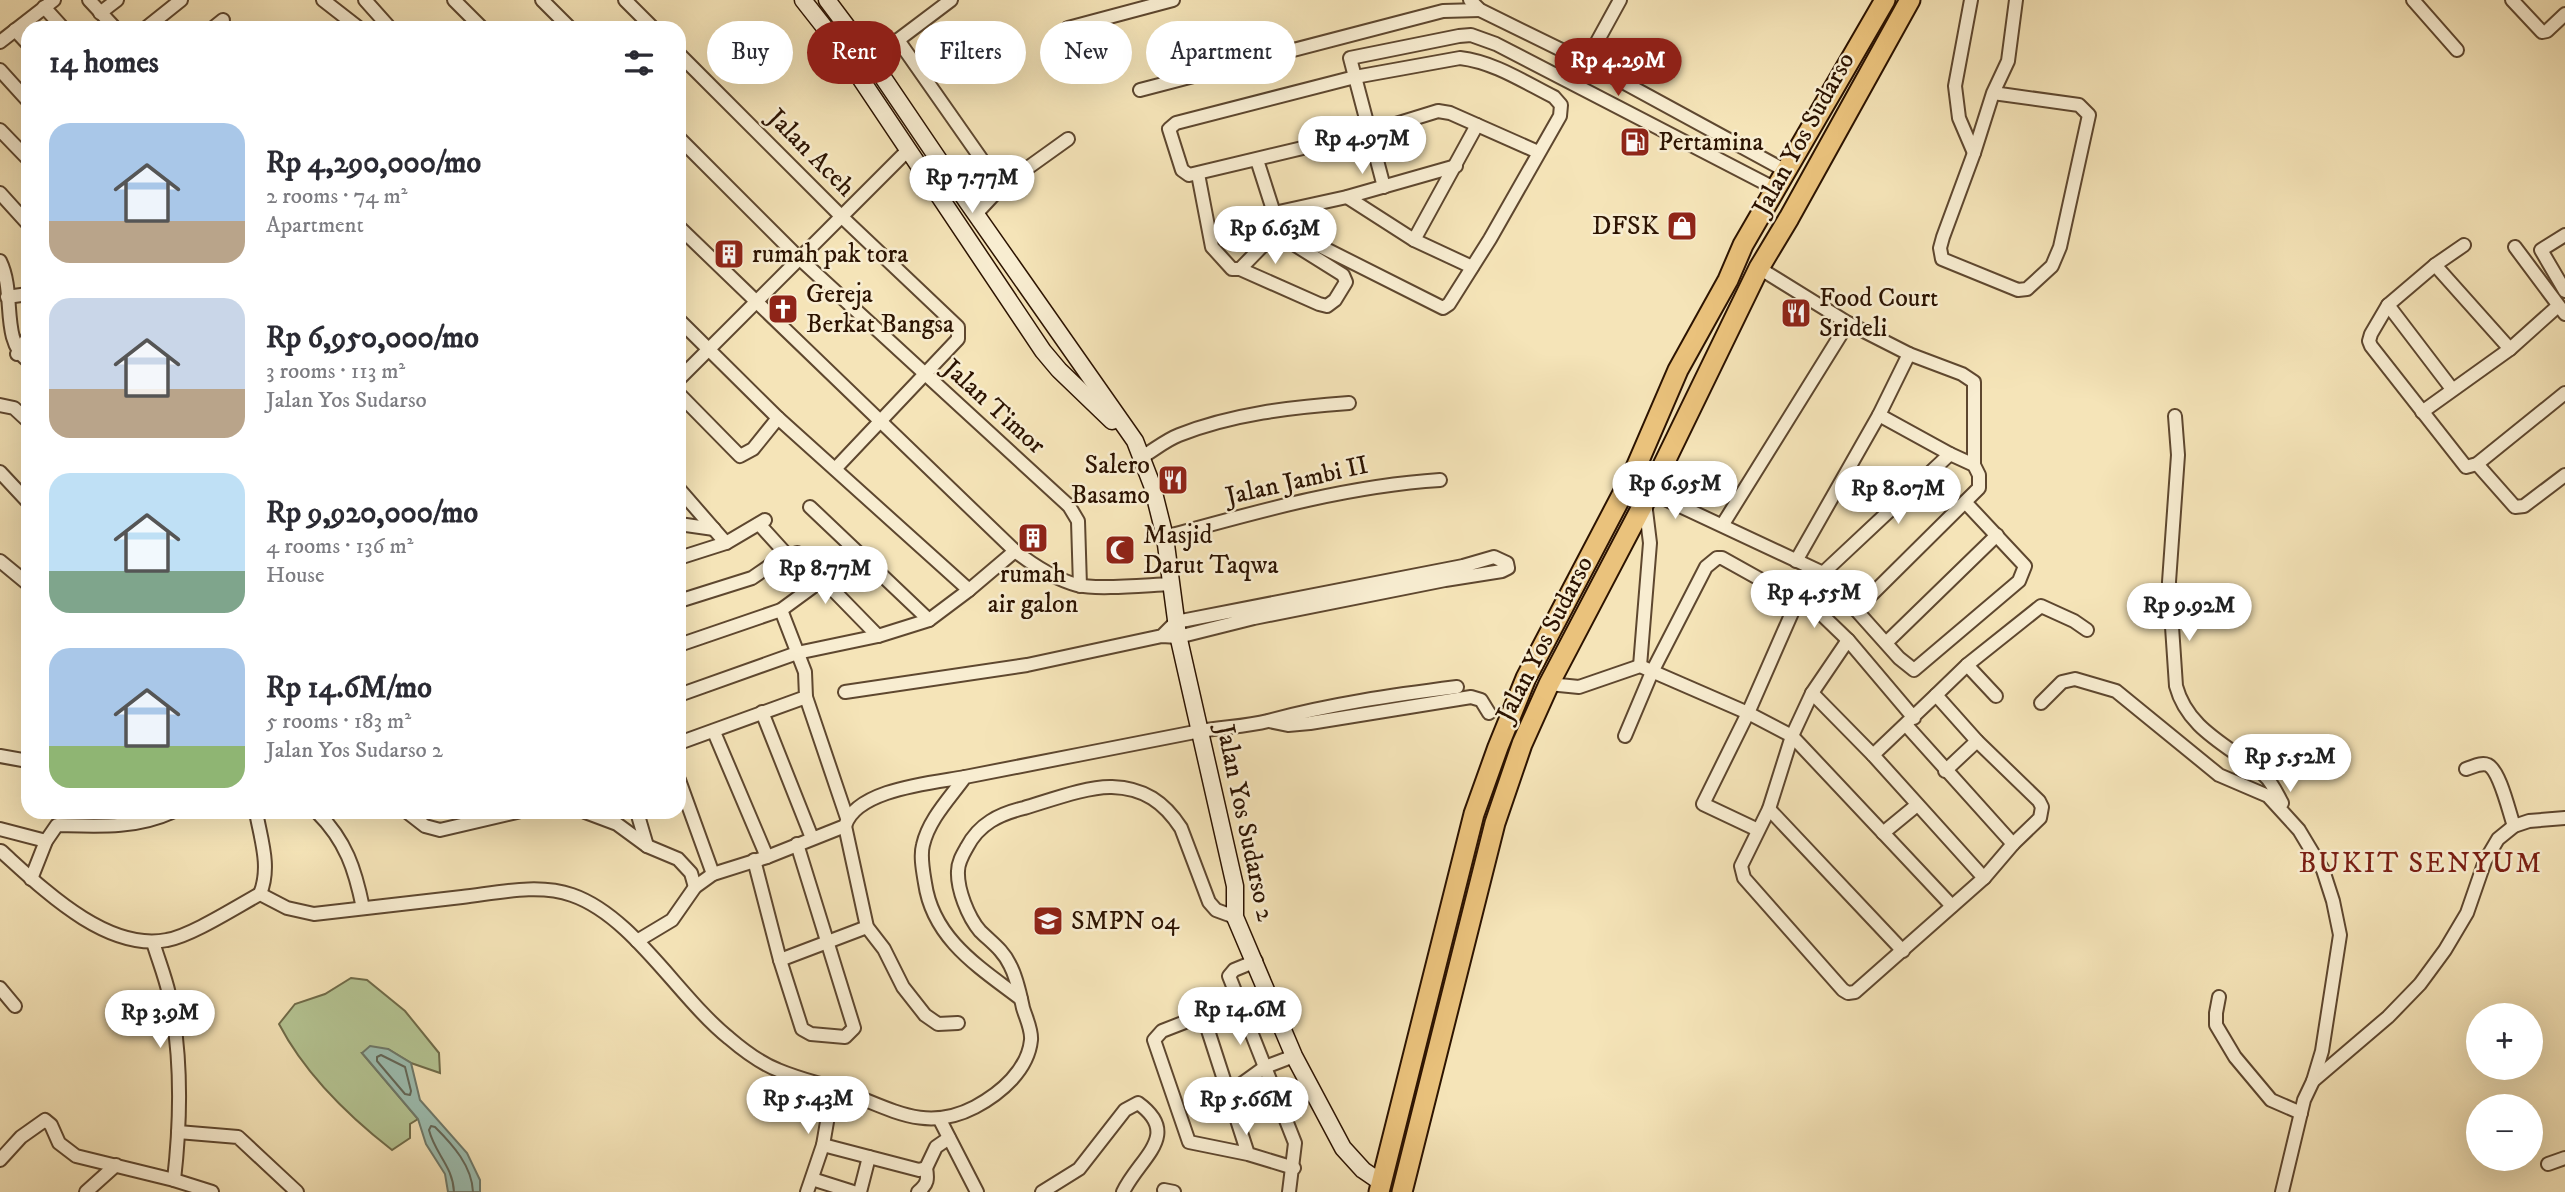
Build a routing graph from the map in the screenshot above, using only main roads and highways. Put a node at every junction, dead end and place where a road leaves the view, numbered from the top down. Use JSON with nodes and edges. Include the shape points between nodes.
{"nodes":[{"id":1,"x":803,"y":0,"type":"edge"},
{"id":2,"x":827,"y":0,"type":"edge"},
{"id":3,"x":1885,"y":0,"type":"edge"},
{"id":4,"x":1910,"y":0,"type":"edge"},
{"id":5,"x":1772,"y":198,"type":"junction"},
{"id":6,"x":971,"y":207,"type":"junction"},
{"id":7,"x":949,"y":213,"type":"junction"},
{"id":8,"x":1789,"y":218,"type":"junction"},
{"id":9,"x":1728,"y":280,"type":"junction"},
{"id":10,"x":1746,"y":292,"type":"junction"},
{"id":11,"x":1135,"y":441,"type":"junction"},
{"id":12,"x":1498,"y":747,"type":"junction"},
{"id":13,"x":1518,"y":755,"type":"junction"},
{"id":14,"x":1459,"y":872,"type":"junction"},
{"id":15,"x":1483,"y":875,"type":"junction"},
{"id":16,"x":1380,"y":1188,"type":"edge"},
{"id":17,"x":1402,"y":1192,"type":"edge"}],
"edges":[{"from":1,"to":7,"type":"main road","name":"Jalan Yos Sudarso 2"},
{"from":2,"to":6,"type":"main road","name":"Jalan Yos Sudarso 2"},
{"from":3,"to":5,"type":"main road","name":"Jalan Yos Sudarso"},
{"from":4,"to":8,"type":"main road","name":"Jalan Yos Sudarso"},
{"from":5,"to":8,"type":"main road"},
{"from":5,"to":9,"type":"main road","name":"Jalan Yos Sudarso"},
{"from":6,"to":7,"type":"main road"},
{"from":6,"to":11,"type":"main road","name":"Jalan Yos Sudarso 2"},
{"from":7,"to":11,"type":"main road","name":"Jalan Yos Sudarso 2","via":[[1043,351]]},
{"from":8,"to":10,"type":"main road","name":"Jalan Yos Sudarso"},
{"from":9,"to":10,"type":"main road"},
{"from":9,"to":12,"type":"main road","name":"Jalan Yos Sudarso","via":[[1678,370],[1634,471],[1526,678]]},
{"from":10,"to":13,"type":"main road","name":"Jalan Yos Sudarso","via":[[1648,497],[1549,684]]},
{"from":11,"to":16,"type":"main road","name":"Jalan Yos Sudarso 2","via":[[1153,485],[1165,537],[1172,632],[1235,886],[1236,917],[1294,1056],[1343,1148]]},
{"from":12,"to":13,"type":"main road"},
{"from":12,"to":14,"type":"main road","name":"Jalan Yos Sudarso"},
{"from":13,"to":15,"type":"main road","name":"Jalan Yos Sudarso"},
{"from":14,"to":15,"type":"main road"},
{"from":14,"to":16,"type":"main road","name":"Jalan Yos Sudarso"},
{"from":15,"to":17,"type":"main road","name":"Jalan Yos Sudarso"}]}
